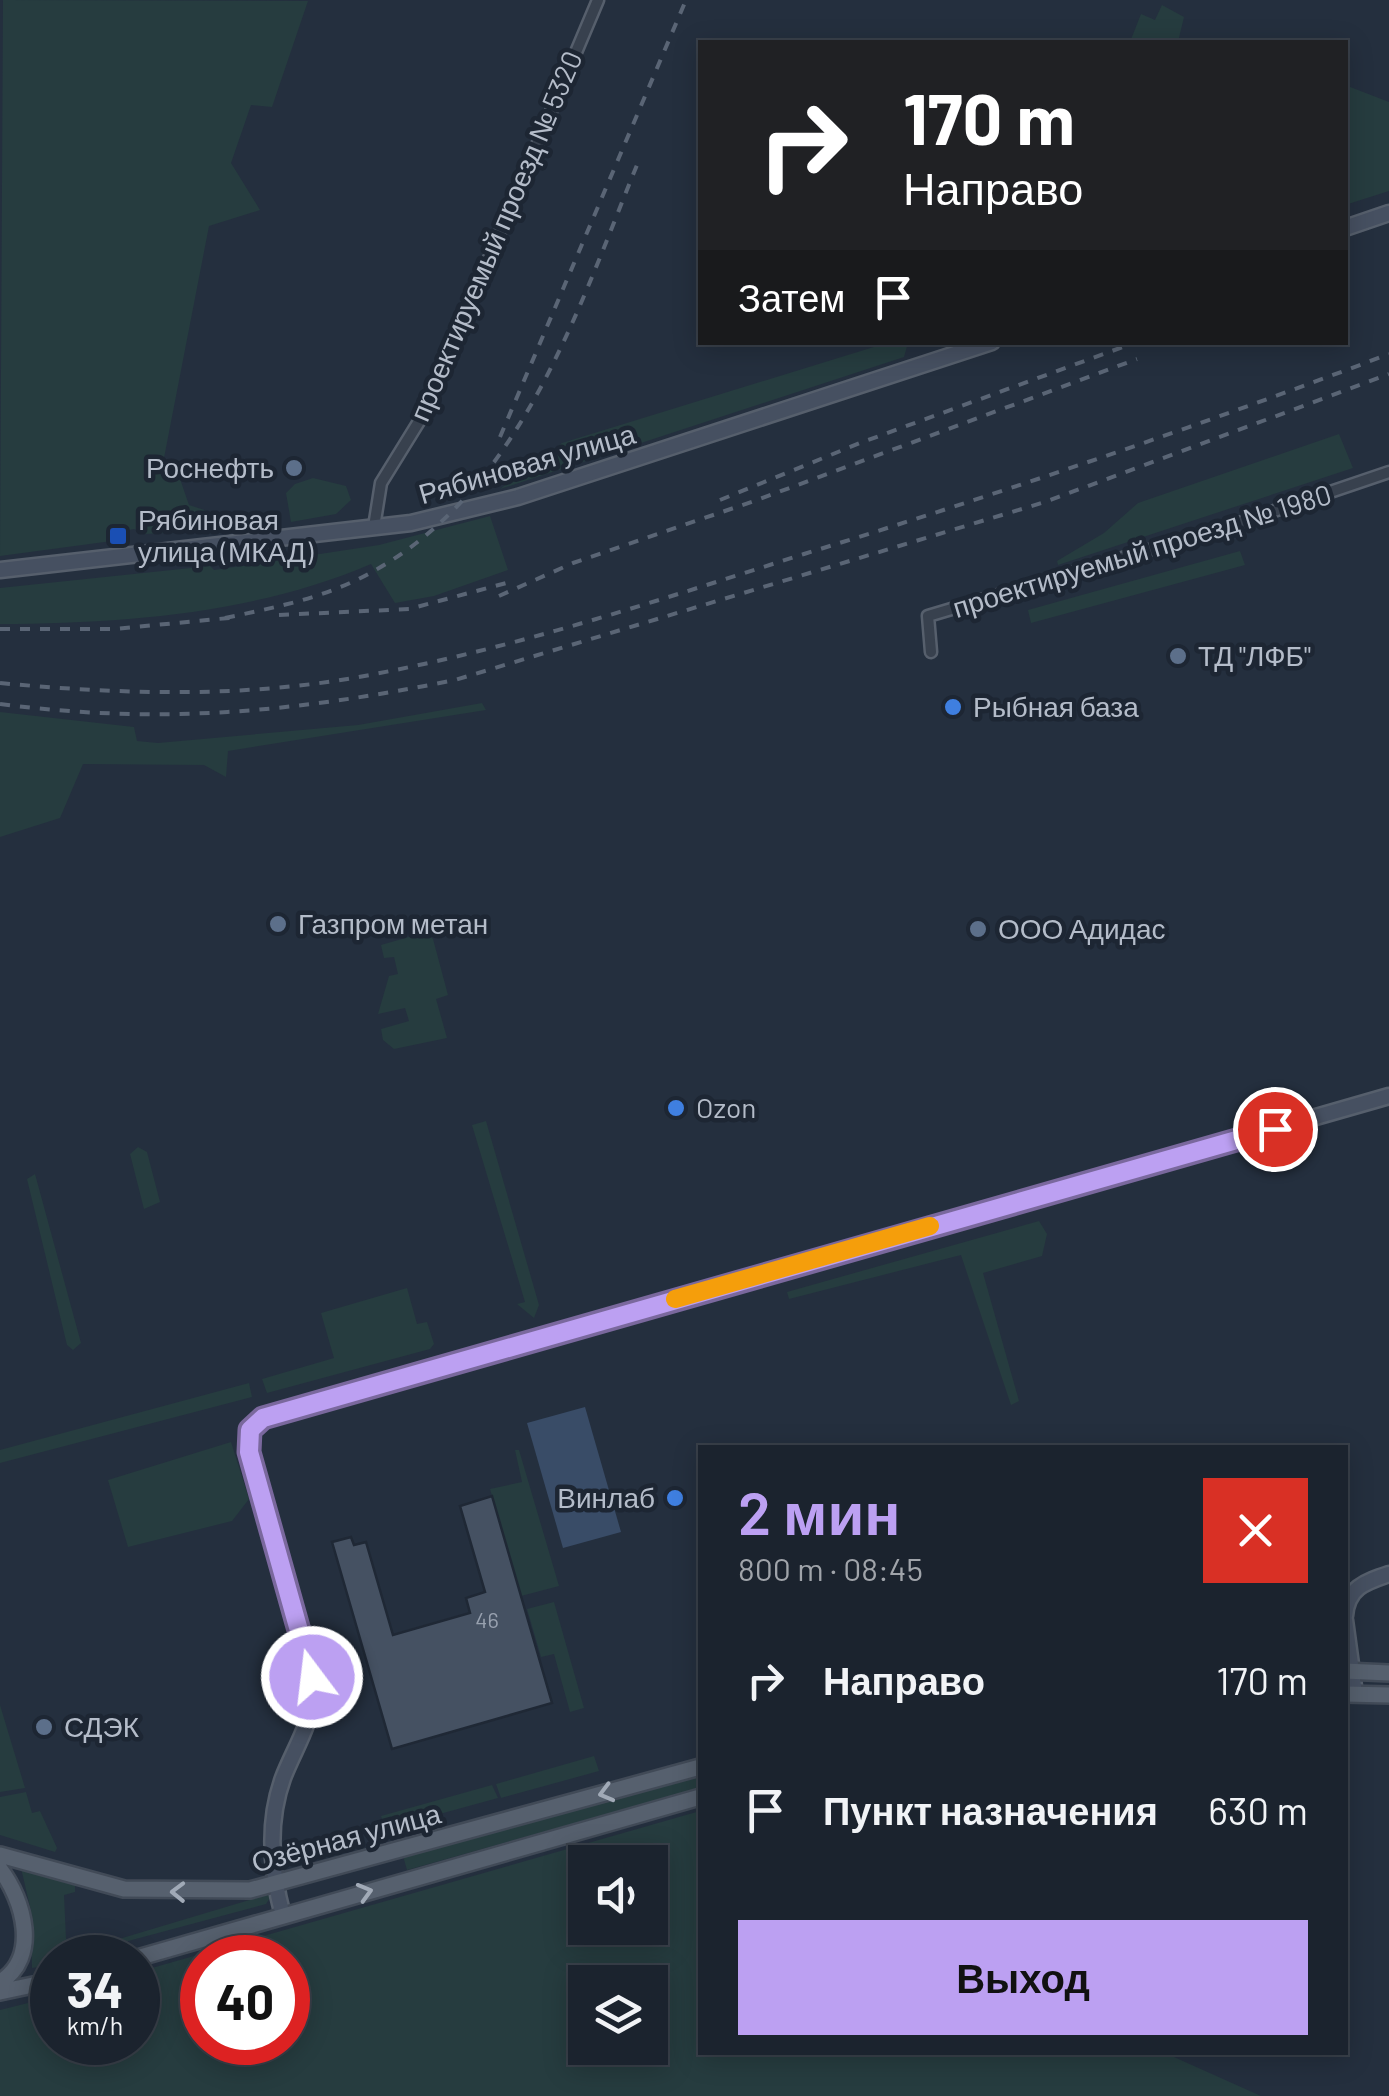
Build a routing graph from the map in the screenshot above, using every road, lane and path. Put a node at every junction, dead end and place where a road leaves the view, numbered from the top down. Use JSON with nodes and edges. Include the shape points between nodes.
{"nodes":[{"id":1,"x":598,"y":0,"type":"edge"},
{"id":2,"x":1389,"y":213,"type":"edge"},
{"id":3,"x":1348,"y":227,"type":"edge"},
{"id":4,"x":983,"y":345,"type":"edge"},
{"id":5,"x":1389,"y":472,"type":"edge"},
{"id":6,"x":374,"y":527,"type":"junction"},
{"id":7,"x":0,"y":570,"type":"edge"},
{"id":8,"x":931,"y":652,"type":"dead end"},
{"id":9,"x":1389,"y":1096,"type":"edge"},
{"id":10,"x":1389,"y":1574,"type":"edge"},
{"id":11,"x":1348,"y":1597,"type":"edge"},
{"id":12,"x":1349,"y":1671,"type":"edge"},
{"id":13,"x":1389,"y":1673,"type":"edge"},
{"id":14,"x":1350,"y":1694,"type":"edge"},
{"id":15,"x":1389,"y":1695,"type":"edge"},
{"id":16,"x":698,"y":1769,"type":"edge"},
{"id":17,"x":698,"y":1799,"type":"edge"},
{"id":18,"x":0,"y":1854,"type":"edge"},
{"id":19,"x":0,"y":1869,"type":"edge"},
{"id":20,"x":275,"y":1885,"type":"junction"},
{"id":21,"x":283,"y":1916,"type":"junction"},
{"id":22,"x":160,"y":1951,"type":"edge"},
{"id":23,"x":30,"y":1985,"type":"edge"},
{"id":24,"x":1,"y":1990,"type":"edge"}],
"edges":[{"from":1,"to":6,"type":"street","name":"проектируемый проезд № 5320","via":[[423,415],[381,483]]},
{"from":2,"to":3,"type":"street"},
{"from":4,"to":6,"type":"street","name":"Рябиновая улица","via":[[518,498]]},
{"from":5,"to":8,"type":"street","name":"проектируемый проезд № 1980","via":[[928,616]]},
{"from":6,"to":7,"type":"street","name":"Рябиновая улица"},
{"from":9,"to":20,"type":"street","via":[[263,1418],[250,1430],[249,1452],[314,1690],[274,1808]]},
{"from":10,"to":11,"type":"street"},
{"from":12,"to":13,"type":"main road"},
{"from":12,"to":14,"type":"street"},
{"from":14,"to":15,"type":"main road"},
{"from":16,"to":20,"type":"main road","name":"Озёрная улица","one_way":true},
{"from":21,"to":17,"type":"main road","name":"Озёрная улица","one_way":true},
{"from":20,"to":18,"type":"main road","name":"Озёрная улица","one_way":true,"via":[[124,1889]]},
{"from":19,"to":24,"type":"main road","via":[[19,1906],[24,1939],[20,1962]]},
{"from":20,"to":21,"type":"street"},
{"from":21,"to":22,"type":"main road","name":"Озёрная улица"},
{"from":23,"to":24,"type":"main road"}]}
